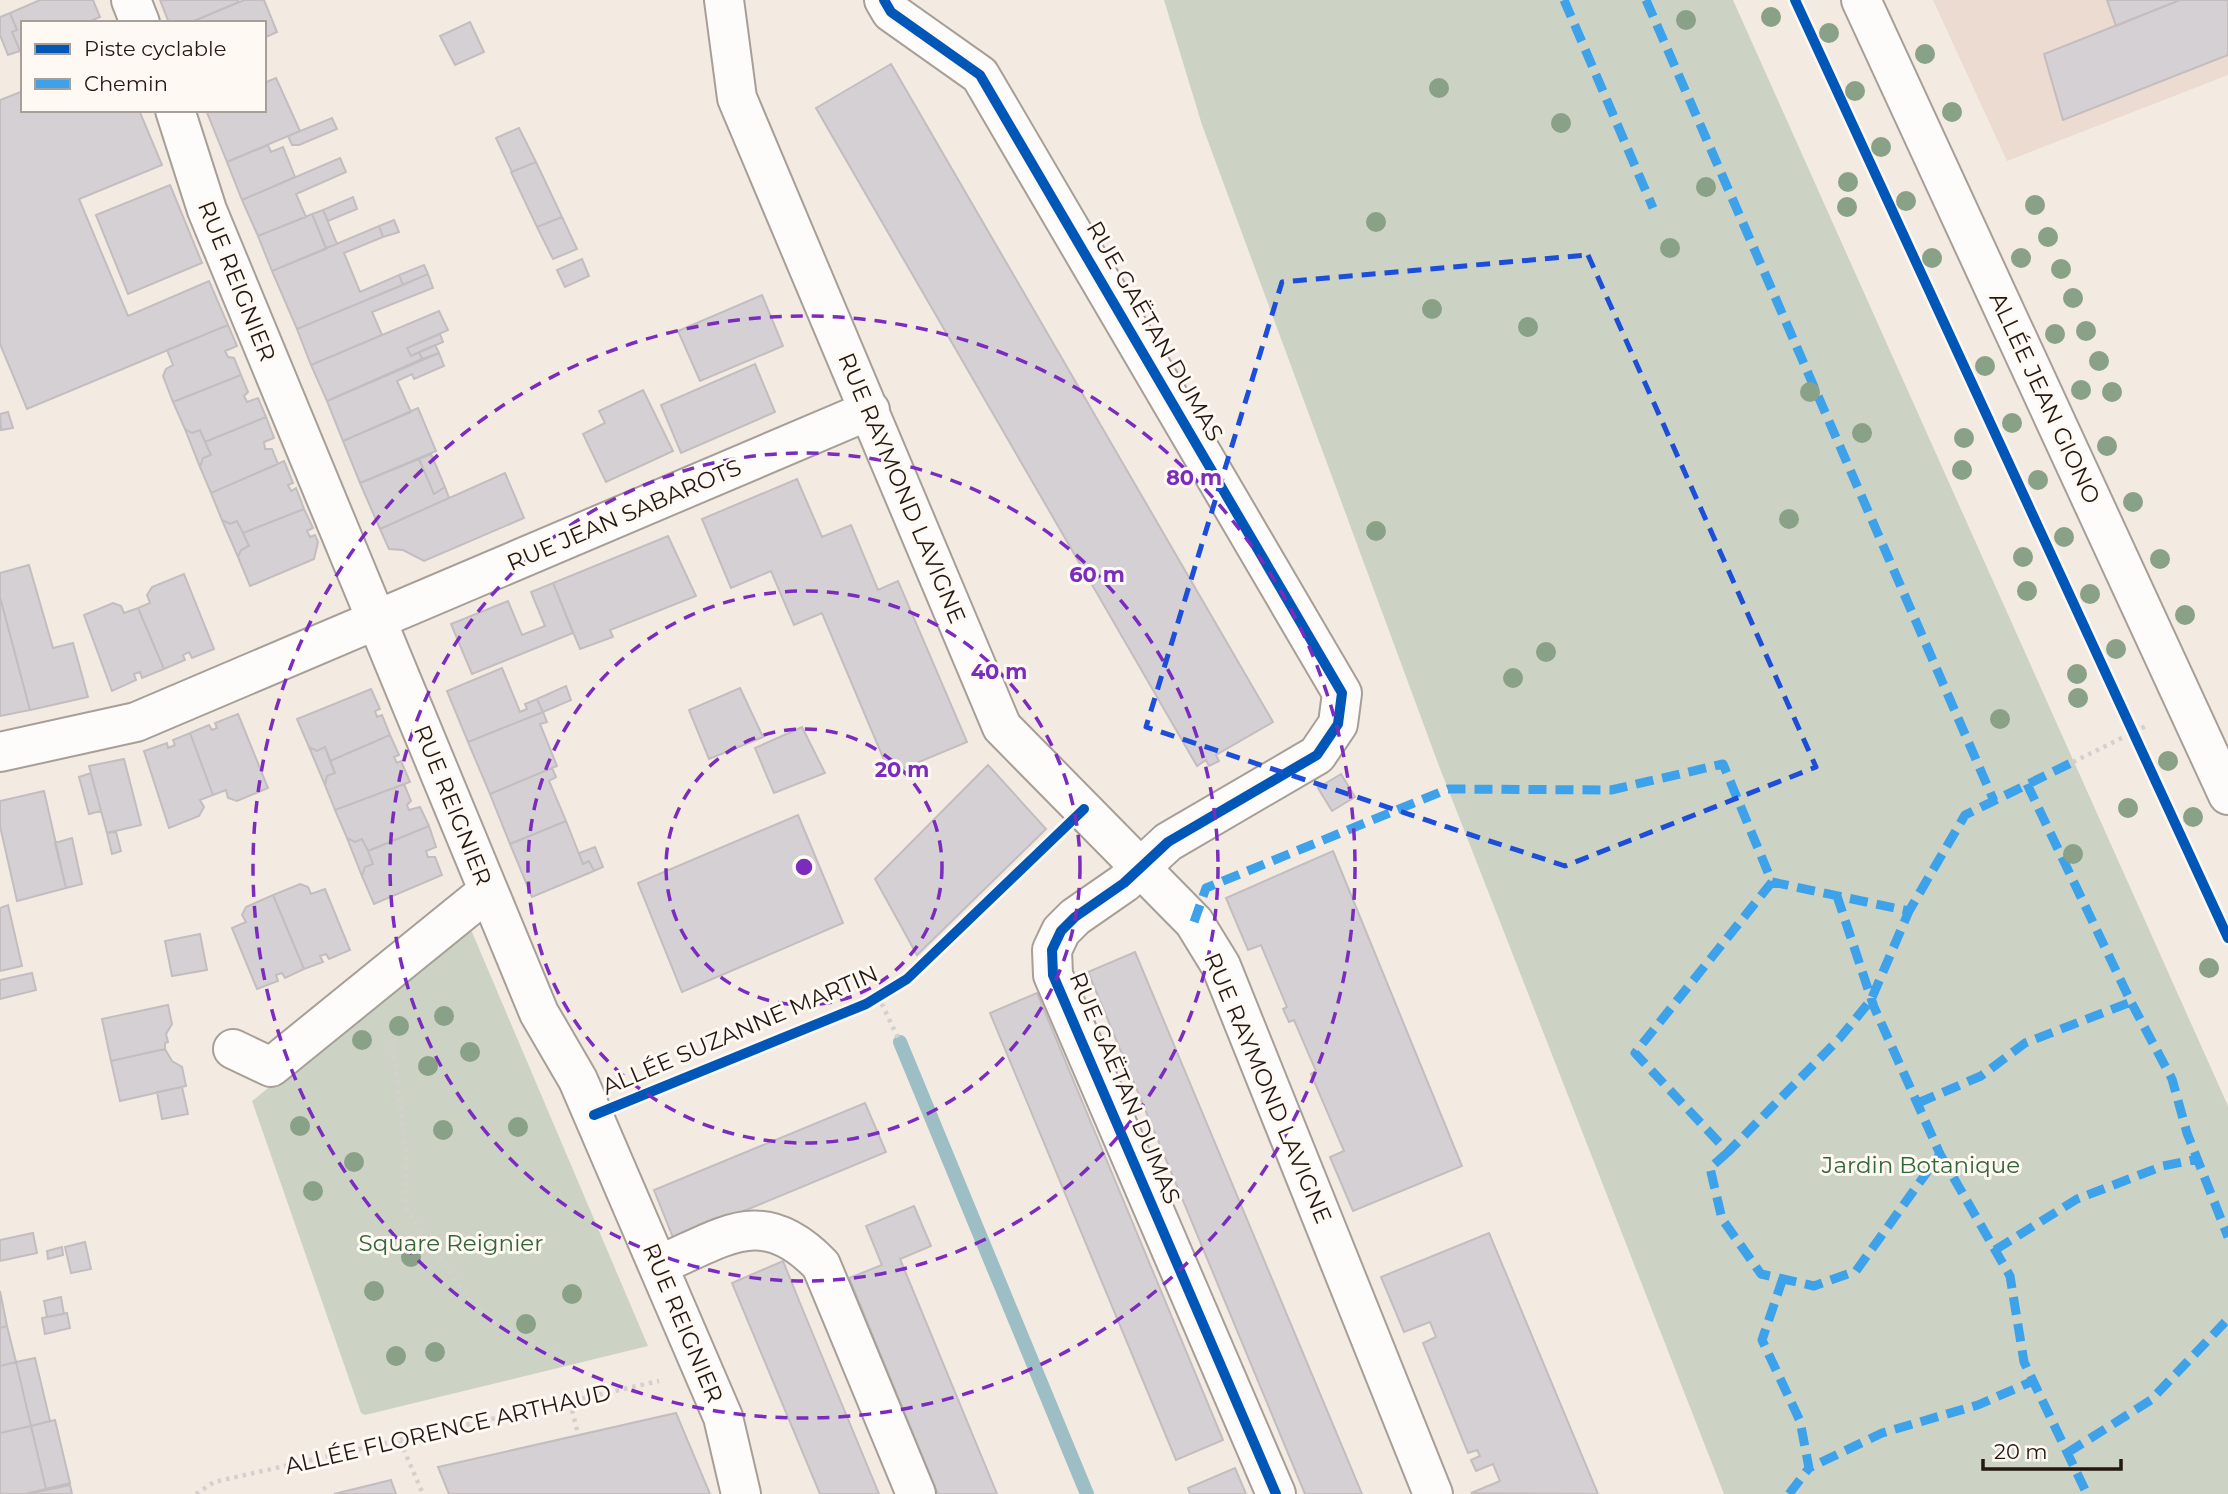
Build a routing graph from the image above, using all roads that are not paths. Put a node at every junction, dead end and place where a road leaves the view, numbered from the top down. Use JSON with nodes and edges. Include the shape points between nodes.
{"nodes":[{"id":1,"x":131,"y":0,"type":"edge"},
{"id":2,"x":724,"y":0,"type":"edge"},
{"id":3,"x":884,"y":0,"type":"edge"},
{"id":4,"x":1861,"y":0,"type":"edge"},
{"id":5,"x":139,"y":21,"type":"edge"},
{"id":6,"x":176,"y":112,"type":"edge"},
{"id":7,"x":870,"y":410,"type":"junction"},
{"id":8,"x":378,"y":621,"type":"junction"},
{"id":9,"x":0,"y":752,"type":"edge"},
{"id":10,"x":2228,"y":795,"type":"edge"},
{"id":11,"x":1139,"y":869,"type":"junction"},
{"id":12,"x":488,"y":891,"type":"junction"},
{"id":13,"x":233,"y":1049,"type":"dead end"},
{"id":14,"x":659,"y":1265,"type":"junction"},
{"id":15,"x":741,"y":1494,"type":"edge"},
{"id":16,"x":916,"y":1494,"type":"edge"},
{"id":17,"x":1276,"y":1494,"type":"edge"},
{"id":18,"x":1433,"y":1494,"type":"edge"}],
"edges":[{"from":1,"to":5,"type":"street"},
{"from":2,"to":7,"type":"street","name":"RUE RAYMOND LAVIGNE","via":[[737,98]]},
{"from":3,"to":11,"type":"street","name":"RUE GAËTAN DUMAS","via":[[891,12],[980,75],[1342,693],[1338,724],[1317,755],[1168,842]]},
{"from":4,"to":10,"type":"street","name":"ALLÉE JEAN GIONO"},
{"from":6,"to":8,"type":"street","name":"RUE REIGNIER","via":[[207,210]]},
{"from":7,"to":8,"type":"street","name":"RUE JEAN SABAROTS"},
{"from":7,"to":11,"type":"street","name":"RUE RAYMOND LAVIGNE","via":[[1002,727]]},
{"from":8,"to":9,"type":"street","name":"RUE JEAN SABAROTS","via":[[136,722]]},
{"from":8,"to":12,"type":"street","name":"RUE REIGNIER"},
{"from":11,"to":17,"type":"street","name":"RUE GAËTAN DUMAS","via":[[1061,931],[1052,950],[1053,975]]},
{"from":11,"to":18,"type":"street","name":"RUE RAYMOND LAVIGNE","via":[[1194,922],[1221,966]]},
{"from":12,"to":13,"type":"street","via":[[271,1067]]},
{"from":12,"to":14,"type":"street","name":"RUE REIGNIER","via":[[539,1013],[578,1080]]},
{"from":14,"to":15,"type":"street","name":"RUE REIGNIER","via":[[723,1417]]},
{"from":14,"to":16,"type":"street","via":[[741,1231],[769,1229],[801,1244],[821,1265]]}]}
